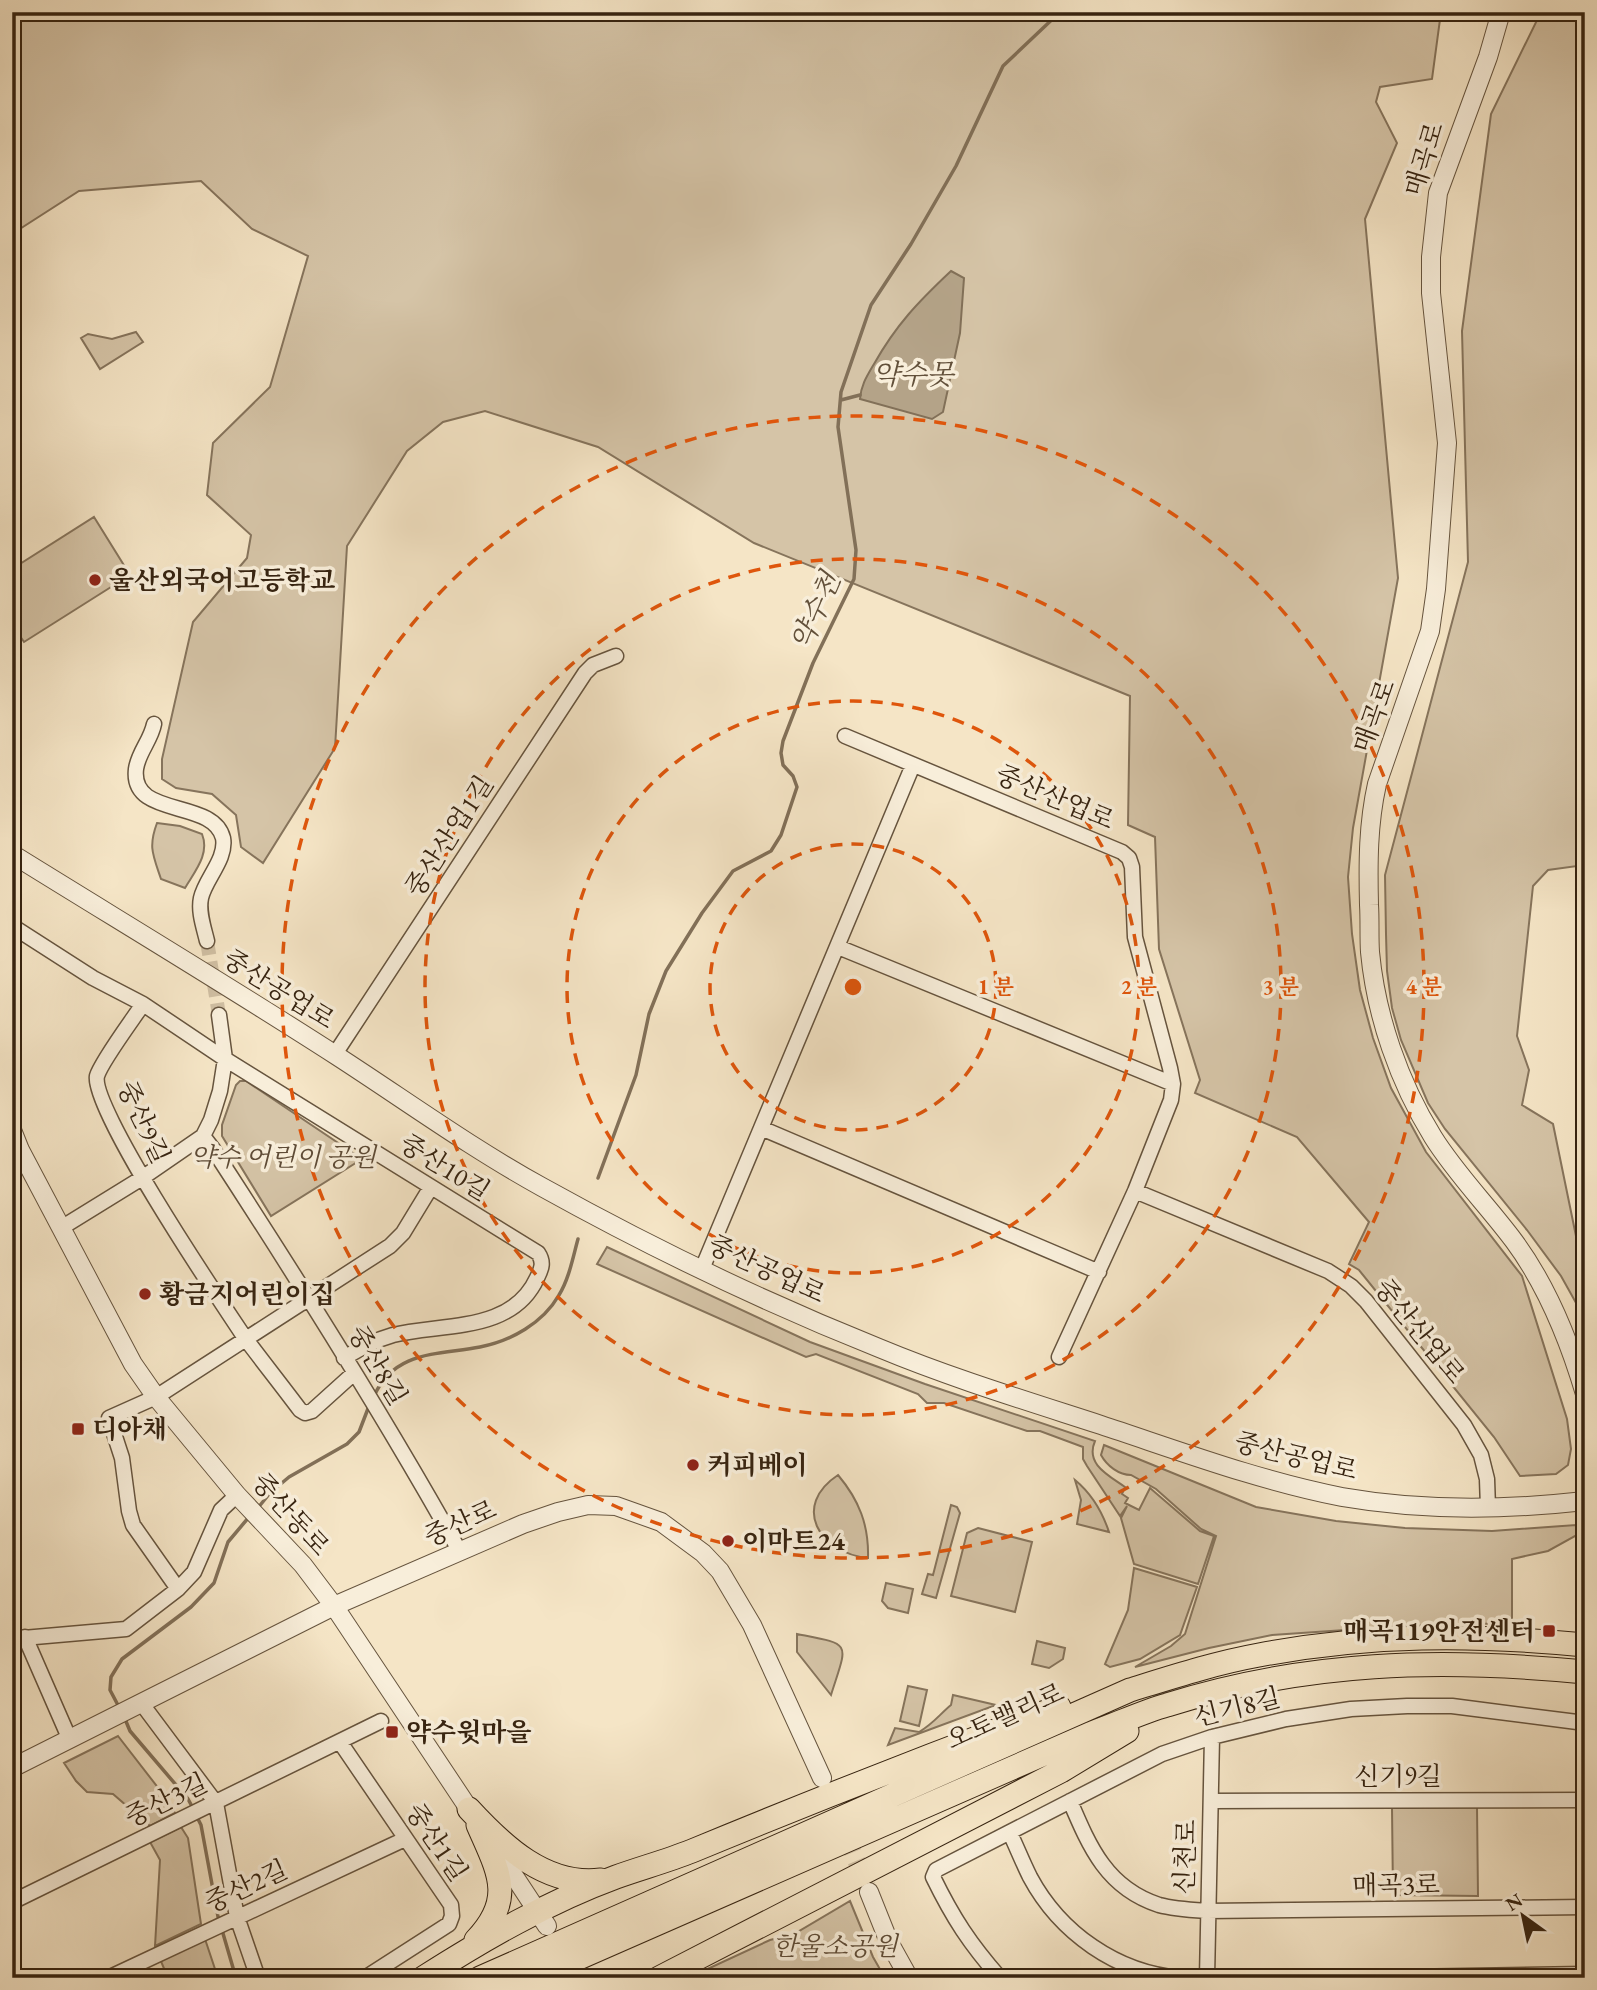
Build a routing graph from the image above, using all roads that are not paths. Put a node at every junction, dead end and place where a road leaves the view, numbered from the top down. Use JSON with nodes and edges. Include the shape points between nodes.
{"nodes":[{"id":1,"x":1501,"y":12,"type":"edge"},
{"id":2,"x":616,"y":656,"type":"dead end"},
{"id":3,"x":154,"y":724,"type":"dead end"},
{"id":4,"x":845,"y":736,"type":"dead end"},
{"id":5,"x":913,"y":765,"type":"junction"},
{"id":6,"x":12,"y":853,"type":"edge"},
{"id":7,"x":12,"y":926,"type":"edge"},
{"id":8,"x":207,"y":941,"type":"tunnel mouth"},
{"id":9,"x":838,"y":947,"type":"junction"},
{"id":10,"x":142,"y":1004,"type":"junction"},
{"id":11,"x":219,"y":1015,"type":"tunnel mouth"},
{"id":12,"x":335,"y":1054,"type":"junction"},
{"id":13,"x":225,"y":1059,"type":"junction"},
{"id":14,"x":1173,"y":1084,"type":"junction"},
{"id":15,"x":761,"y":1128,"type":"junction"},
{"id":16,"x":12,"y":1130,"type":"edge"},
{"id":17,"x":202,"y":1136,"type":"junction"},
{"id":18,"x":142,"y":1178,"type":"junction"},
{"id":19,"x":431,"y":1187,"type":"junction"},
{"id":20,"x":1135,"y":1191,"type":"junction"},
{"id":21,"x":61,"y":1228,"type":"junction"},
{"id":22,"x":702,"y":1269,"type":"junction"},
{"id":23,"x":1099,"y":1272,"type":"junction"},
{"id":24,"x":310,"y":1299,"type":"junction"},
{"id":25,"x":246,"y":1339,"type":"junction"},
{"id":26,"x":1059,"y":1357,"type":"dead end"},
{"id":27,"x":344,"y":1358,"type":"junction"},
{"id":28,"x":354,"y":1374,"type":"junction"},
{"id":29,"x":1585,"y":1394,"type":"edge"},
{"id":30,"x":156,"y":1397,"type":"junction"},
{"id":31,"x":237,"y":1495,"type":"junction"},
{"id":32,"x":1585,"y":1501,"type":"edge"},
{"id":33,"x":1488,"y":1508,"type":"junction"},
{"id":34,"x":460,"y":1552,"type":"junction"},
{"id":35,"x":178,"y":1589,"type":"junction"},
{"id":36,"x":334,"y":1606,"type":"junction"},
{"id":37,"x":19,"y":1638,"type":"edge"},
{"id":38,"x":1585,"y":1645,"type":"edge"},
{"id":39,"x":1585,"y":1672,"type":"edge"},
{"id":40,"x":1130,"y":1690,"type":"junction"},
{"id":41,"x":142,"y":1704,"type":"junction"},
{"id":42,"x":1167,"y":1705,"type":"junction"},
{"id":43,"x":381,"y":1721,"type":"dead end"},
{"id":44,"x":1585,"y":1723,"type":"edge"},
{"id":45,"x":1212,"y":1737,"type":"junction"},
{"id":46,"x":70,"y":1740,"type":"junction"},
{"id":47,"x":340,"y":1742,"type":"junction"},
{"id":48,"x":12,"y":1768,"type":"edge"},
{"id":49,"x":822,"y":1778,"type":"tunnel mouth"},
{"id":50,"x":1585,"y":1800,"type":"edge"},
{"id":51,"x":1070,"y":1801,"type":"junction"},
{"id":52,"x":1211,"y":1801,"type":"junction"},
{"id":53,"x":212,"y":1805,"type":"junction"},
{"id":54,"x":472,"y":1813,"type":"junction"},
{"id":55,"x":1010,"y":1833,"type":"junction"},
{"id":56,"x":405,"y":1839,"type":"junction"},
{"id":57,"x":618,"y":1876,"type":"junction"},
{"id":58,"x":869,"y":1892,"type":"tunnel mouth"},
{"id":59,"x":12,"y":1902,"type":"edge"},
{"id":60,"x":1585,"y":1907,"type":"edge"},
{"id":61,"x":1208,"y":1911,"type":"junction"},
{"id":62,"x":542,"y":1919,"type":"junction"},
{"id":63,"x":232,"y":1920,"type":"junction"},
{"id":64,"x":467,"y":1950,"type":"junction"},
{"id":65,"x":676,"y":1971,"type":"edge"},
{"id":66,"x":1585,"y":1974,"type":"edge"},
{"id":67,"x":108,"y":1978,"type":"edge"},
{"id":68,"x":258,"y":1978,"type":"edge"},
{"id":69,"x":365,"y":1978,"type":"edge"},
{"id":70,"x":423,"y":1978,"type":"edge"},
{"id":71,"x":480,"y":1978,"type":"edge"},
{"id":72,"x":533,"y":1978,"type":"edge"},
{"id":73,"x":659,"y":1978,"type":"edge"},
{"id":74,"x":909,"y":1978,"type":"edge"},
{"id":75,"x":1000,"y":1978,"type":"edge"},
{"id":76,"x":1180,"y":1978,"type":"edge"},
{"id":77,"x":1207,"y":1978,"type":"edge"},
{"id":78,"x":1344,"y":1978,"type":"edge"}],
"edges":[{"from":1,"to":29,"type":"street","name":"매곡로","via":[[1448,160],[1434,221],[1431,293],[1447,443],[1443,519],[1430,631],[1372,807],[1368,839],[1370,952],[1390,1044],[1417,1108],[1434,1139],[1534,1272],[1562,1326]]},
{"from":2,"to":12,"type":"street","name":"중산산업1길","via":[[585,673]]},
{"from":3,"to":8,"type":"street","via":[[136,768],[140,786],[157,802],[205,817],[223,838],[221,854],[201,898]]},
{"from":4,"to":5,"type":"street","name":"중산산업로"},
{"from":5,"to":9,"type":"street"},
{"from":5,"to":14,"type":"street","name":"중산산업로","via":[[1129,858],[1137,947]]},
{"from":6,"to":12,"type":"street","name":"중산공업로"},
{"from":7,"to":10,"type":"street","name":"중산10길"},
{"from":9,"to":14,"type":"street"},
{"from":9,"to":15,"type":"street"},
{"from":10,"to":13,"type":"street","name":"중산10길"},
{"from":10,"to":18,"type":"street","name":"중산9길","via":[[97,1077],[107,1112]]},
{"from":11,"to":13,"type":"street"},
{"from":12,"to":22,"type":"street","name":"중산공업로","via":[[482,1152]]},
{"from":13,"to":17,"type":"street","via":[[220,1091]]},
{"from":13,"to":19,"type":"street","name":"중산10길"},
{"from":14,"to":20,"type":"street","name":"중산산업로"},
{"from":15,"to":22,"type":"street"},
{"from":15,"to":23,"type":"street"},
{"from":16,"to":21,"type":"street","name":"중산동로"},
{"from":17,"to":18,"type":"street"},
{"from":17,"to":24,"type":"street","name":"중산8길"},
{"from":18,"to":21,"type":"street"},
{"from":18,"to":25,"type":"street","name":"중산9길"},
{"from":19,"to":24,"type":"street","via":[[397,1240]]},
{"from":19,"to":27,"type":"street","name":"중산10길","via":[[538,1253],[542,1267],[533,1287],[514,1307],[491,1319],[396,1334]]},
{"from":20,"to":23,"type":"street","name":"중산산업로"},
{"from":20,"to":33,"type":"street","name":"중산산업로","via":[[1328,1271],[1351,1286],[1464,1425],[1488,1479]]},
{"from":21,"to":30,"type":"street","name":"중산동로","via":[[133,1364]]},
{"from":22,"to":33,"type":"street","name":"중산공업로","via":[[881,1350],[1218,1463],[1341,1496],[1420,1506]]},
{"from":23,"to":26,"type":"street","name":"중산산업로"},
{"from":24,"to":25,"type":"street"},
{"from":24,"to":27,"type":"street","name":"중산8길"},
{"from":25,"to":28,"type":"street","name":"중산9길","via":[[305,1413]]},
{"from":25,"to":30,"type":"street"},
{"from":27,"to":28,"type":"street","name":"중산8길"},
{"from":28,"to":34,"type":"street","name":"중산8길"},
{"from":30,"to":31,"type":"street","name":"중산동로"},
{"from":30,"to":35,"type":"street","via":[[109,1418],[122,1458],[133,1525]]},
{"from":31,"to":35,"type":"street","via":[[221,1510],[194,1572]]},
{"from":31,"to":36,"type":"street","name":"중산동로","via":[[303,1565]]},
{"from":32,"to":33,"type":"street","name":"중산공업로"},
{"from":34,"to":36,"type":"street","name":"중산로"},
{"from":34,"to":49,"type":"street","name":"중산로","via":[[523,1524],[588,1506],[617,1506],[661,1522],[703,1553],[734,1593]]},
{"from":35,"to":37,"type":"street","via":[[126,1629]]},
{"from":36,"to":41,"type":"street","name":"중산로"},
{"from":36,"to":54,"type":"street","name":"중산동로"},
{"from":37,"to":46,"type":"street"},
{"from":38,"to":40,"type":"highway","name":"오토밸리로","via":[[1463,1636],[1354,1641],[1250,1657]]},
{"from":39,"to":42,"type":"highway","name":"오토밸리로","via":[[1441,1663],[1378,1665],[1277,1678]]},
{"from":40,"to":57,"type":"highway","via":[[1075,1701]]},
{"from":40,"to":71,"type":"highway","name":"오토밸리로"},
{"from":41,"to":46,"type":"street","name":"중산로"},
{"from":41,"to":53,"type":"street"},
{"from":42,"to":65,"type":"highway","via":[[1061,1771]]},
{"from":42,"to":72,"type":"highway","name":"오토밸리로","via":[[1092,1733]]},
{"from":43,"to":47,"type":"street","name":"중산3길"},
{"from":44,"to":45,"type":"street","name":"신기8길","via":[[1451,1706],[1407,1706],[1286,1719]]},
{"from":45,"to":51,"type":"street","name":"신기8길","via":[[1162,1754]]},
{"from":45,"to":52,"type":"street","name":"신천로"},
{"from":46,"to":48,"type":"street","name":"중산로"},
{"from":47,"to":53,"type":"street","name":"중산3길"},
{"from":47,"to":56,"type":"street","name":"중산1길"},
{"from":50,"to":52,"type":"street","name":"신기9길"},
{"from":51,"to":55,"type":"street","name":"신기8길"},
{"from":51,"to":61,"type":"street","name":"매곡3로","via":[[1097,1858],[1125,1888],[1161,1905]]},
{"from":52,"to":61,"type":"street","name":"신천로"},
{"from":53,"to":59,"type":"street","name":"중산3길"},
{"from":53,"to":63,"type":"street"},
{"from":54,"to":57,"type":"highway","via":[[511,1851],[537,1867],[583,1881]]},
{"from":54,"to":62,"type":"street","name":"중산동로"},
{"from":54,"to":64,"type":"highway","via":[[496,1867],[500,1901],[490,1925]]},
{"from":55,"to":75,"type":"street","name":"신기8길","via":[[936,1870],[933,1877],[973,1948]]},
{"from":55,"to":76,"type":"street","via":[[1031,1879],[1059,1916],[1089,1944],[1134,1969]]},
{"from":56,"to":63,"type":"street","name":"중산2길"},
{"from":56,"to":69,"type":"street","name":"중산1길","via":[[451,1905],[452,1916],[449,1924]]},
{"from":57,"to":62,"type":"highway"},
{"from":58,"to":74,"type":"street"},
{"from":60,"to":61,"type":"street","name":"매곡3로"},
{"from":61,"to":77,"type":"street","name":"신천로"},
{"from":62,"to":64,"type":"highway"},
{"from":63,"to":67,"type":"street","name":"중산2길"},
{"from":63,"to":68,"type":"street"},
{"from":64,"to":70,"type":"highway"},
{"from":65,"to":73,"type":"highway"},
{"from":66,"to":78,"type":"street"}]}
